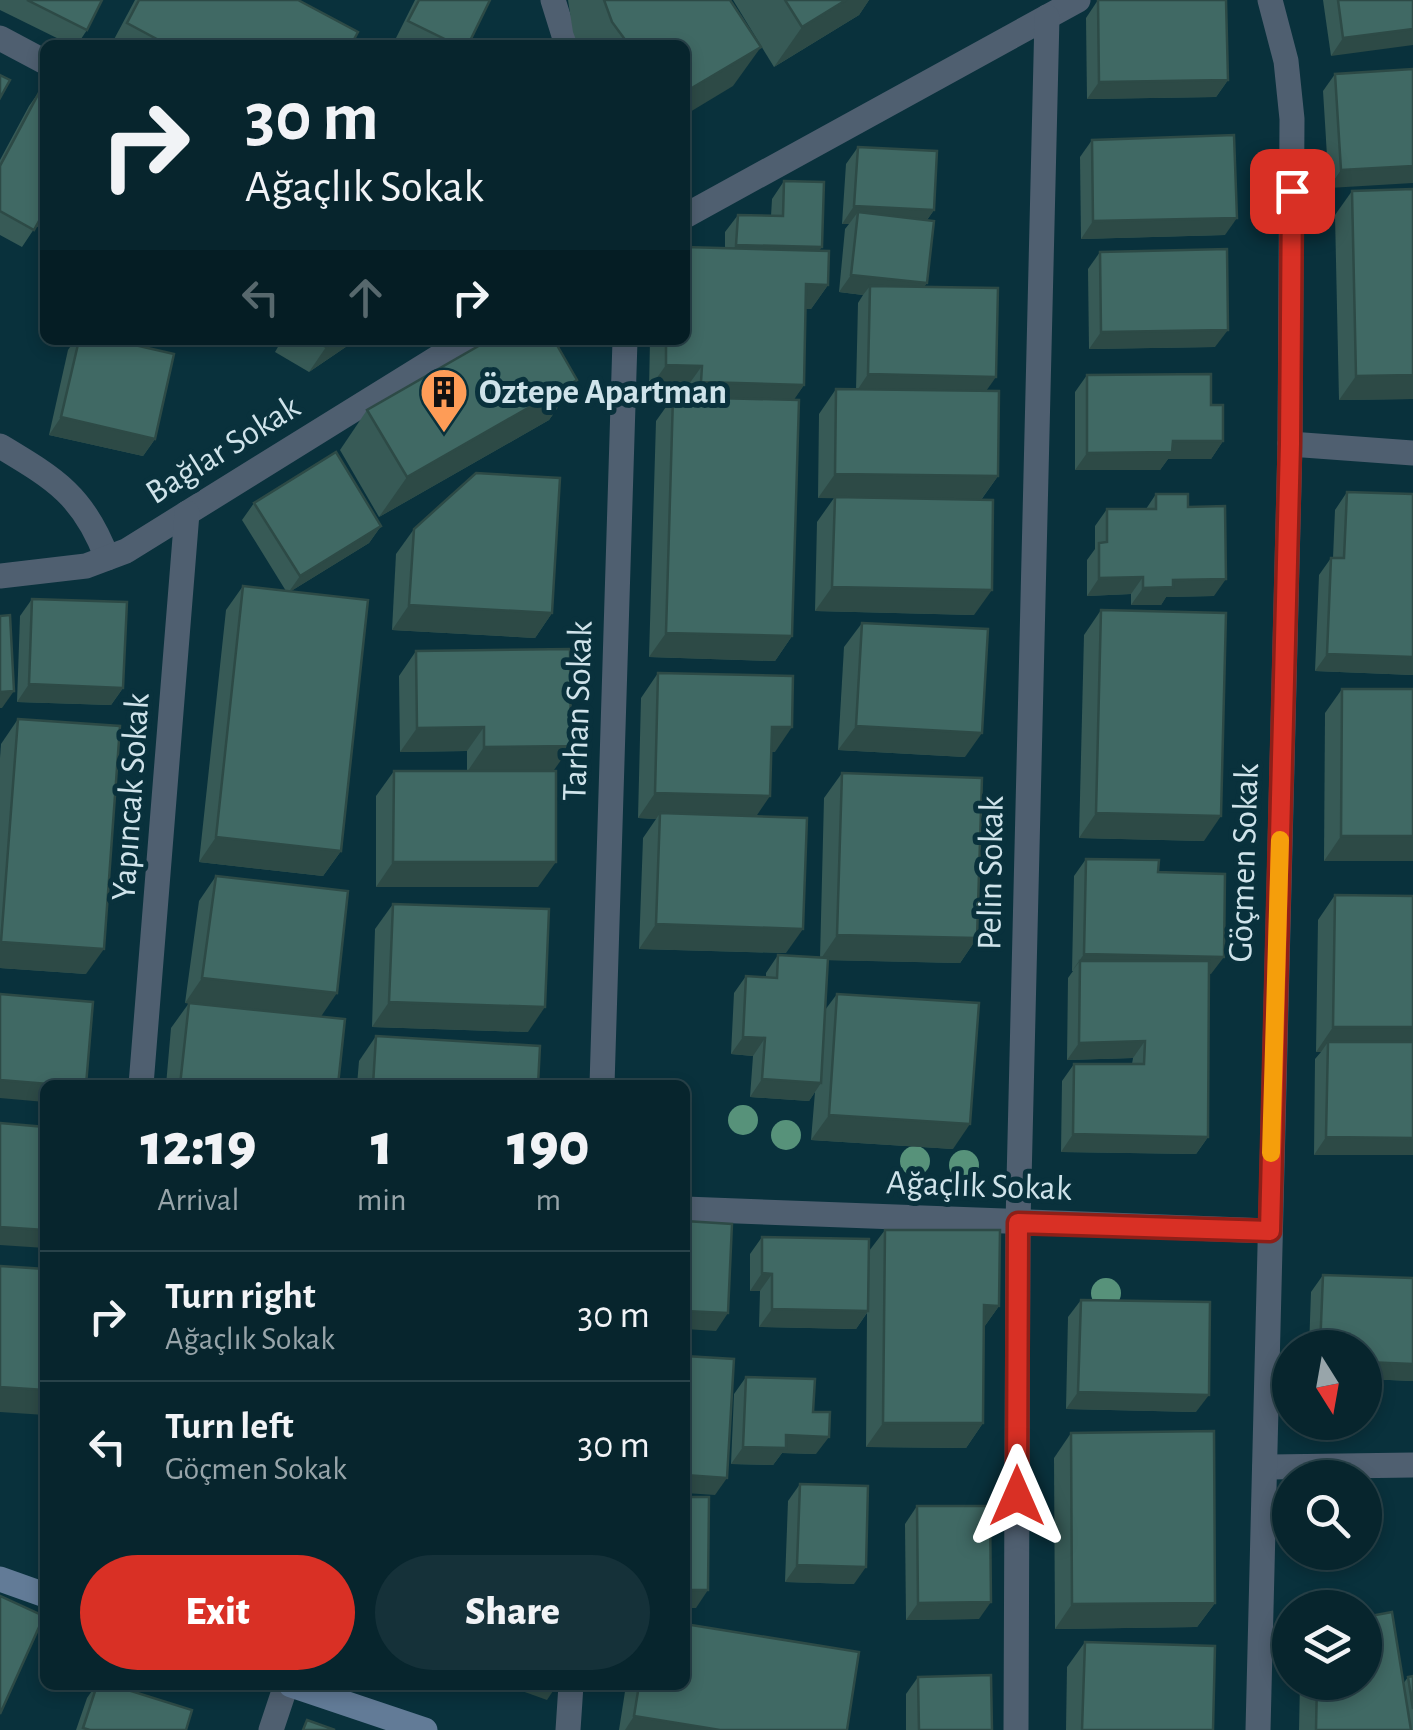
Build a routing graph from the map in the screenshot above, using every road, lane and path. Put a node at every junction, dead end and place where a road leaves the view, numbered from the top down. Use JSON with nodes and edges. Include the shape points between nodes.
{"nodes":[{"id":1,"x":553,"y":0,"type":"edge"},
{"id":2,"x":1078,"y":0,"type":"edge"},
{"id":3,"x":1270,"y":0,"type":"edge"},
{"id":4,"x":1046,"y":17,"type":"junction"},
{"id":5,"x":0,"y":38,"type":"edge"},
{"id":6,"x":565,"y":40,"type":"edge"},
{"id":7,"x":40,"y":59,"type":"edge"},
{"id":8,"x":690,"y":213,"type":"edge"},
{"id":9,"x":458,"y":345,"type":"edge"},
{"id":10,"x":625,"y":345,"type":"edge"},
{"id":11,"x":1290,"y":444,"type":"junction"},
{"id":12,"x":0,"y":446,"type":"edge"},
{"id":13,"x":1413,"y":453,"type":"edge"},
{"id":14,"x":187,"y":514,"type":"junction"},
{"id":15,"x":108,"y":558,"type":"junction"},
{"id":16,"x":0,"y":576,"type":"edge"},
{"id":17,"x":141,"y":1080,"type":"edge"},
{"id":18,"x":602,"y":1080,"type":"edge"},
{"id":19,"x":690,"y":1209,"type":"edge"},
{"id":20,"x":1018,"y":1223,"type":"junction"},
{"id":21,"x":1270,"y":1231,"type":"junction"},
{"id":22,"x":1413,"y":1465,"type":"edge"},
{"id":23,"x":1265,"y":1467,"type":"junction"},
{"id":24,"x":0,"y":1579,"type":"edge"},
{"id":25,"x":40,"y":1594,"type":"edge"},
{"id":26,"x":286,"y":1690,"type":"edge"},
{"id":27,"x":303,"y":1690,"type":"edge"},
{"id":28,"x":571,"y":1690,"type":"edge"},
{"id":29,"x":271,"y":1730,"type":"edge"},
{"id":30,"x":425,"y":1730,"type":"edge"},
{"id":31,"x":568,"y":1730,"type":"edge"},
{"id":32,"x":1016,"y":1730,"type":"edge"},
{"id":33,"x":1258,"y":1730,"type":"edge"}],
"edges":[{"from":1,"to":6,"type":"street"},
{"from":2,"to":4,"type":"street"},
{"from":3,"to":11,"type":"street","name":"Göçmen Sokak","via":[[1292,119]]},
{"from":4,"to":8,"type":"street"},
{"from":4,"to":20,"type":"street","name":"Pelin Sokak"},
{"from":5,"to":7,"type":"street"},
{"from":9,"to":14,"type":"street","name":"Bağlar Sokak"},
{"from":10,"to":18,"type":"street","name":"Tarhan Sokak"},
{"from":11,"to":13,"type":"street"},
{"from":11,"to":21,"type":"street","name":"Göçmen Sokak"},
{"from":12,"to":15,"type":"street","via":[[76,499],[94,521]]},
{"from":14,"to":15,"type":"street","name":"Bağlar Sokak"},
{"from":14,"to":17,"type":"street","name":"Yapıncak Sokak"},
{"from":15,"to":16,"type":"street","name":"Bağlar Sokak","via":[[63,571]]},
{"from":19,"to":20,"type":"street","name":"Ağaçlık Sokak"},
{"from":20,"to":21,"type":"street","name":"Ağaçlık Sokak"},
{"from":20,"to":32,"type":"street","name":"Pelin Sokak"},
{"from":21,"to":23,"type":"street","name":"Göçmen Sokak"},
{"from":22,"to":23,"type":"street"},
{"from":23,"to":33,"type":"street","name":"Göçmen Sokak"},
{"from":24,"to":25,"type":"main road"},
{"from":26,"to":29,"type":"street"},
{"from":27,"to":30,"type":"main road"},
{"from":28,"to":31,"type":"street"}]}
